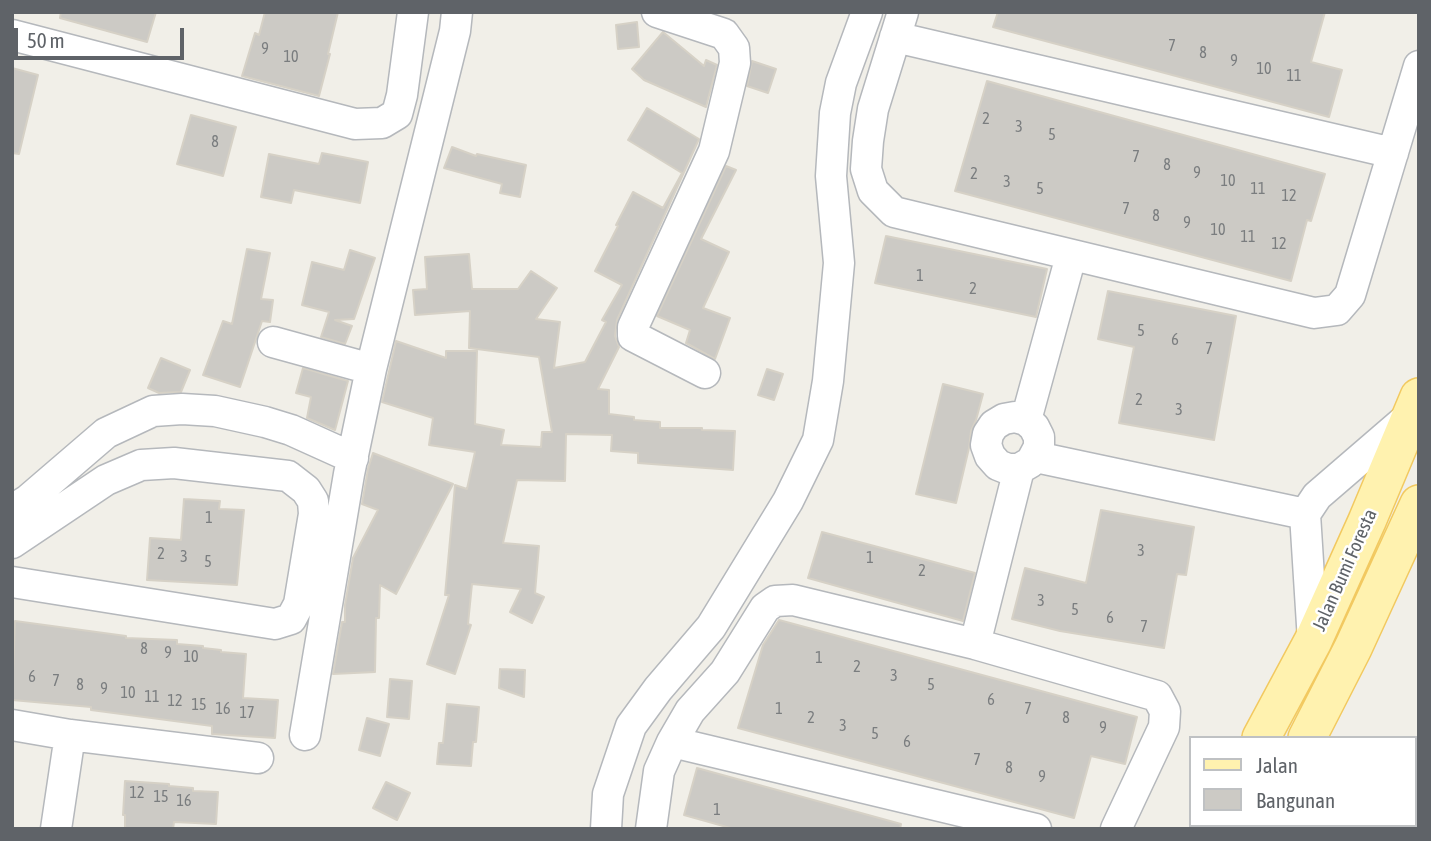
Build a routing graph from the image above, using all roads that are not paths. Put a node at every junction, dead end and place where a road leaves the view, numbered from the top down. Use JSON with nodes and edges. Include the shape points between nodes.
{"nodes":[{"id":1,"x":413,"y":12,"type":"edge"},
{"id":2,"x":457,"y":12,"type":"edge"},
{"id":3,"x":657,"y":12,"type":"edge"},
{"id":4,"x":867,"y":12,"type":"edge"},
{"id":5,"x":899,"y":25,"type":"edge"},
{"id":6,"x":12,"y":35,"type":"edge"},
{"id":7,"x":1419,"y":66,"type":"edge"},
{"id":8,"x":1393,"y":153,"type":"junction"},
{"id":9,"x":1071,"y":256,"type":"junction"},
{"id":10,"x":273,"y":342,"type":"dead end"},
{"id":11,"x":371,"y":369,"type":"junction"},
{"id":12,"x":705,"y":373,"type":"dead end"},
{"id":13,"x":1415,"y":406,"type":"edge"},
{"id":14,"x":1026,"y":420,"type":"junction"},
{"id":15,"x":353,"y":458,"type":"junction"},
{"id":16,"x":1027,"y":463,"type":"junction"},
{"id":17,"x":1419,"y":504,"type":"edge"},
{"id":18,"x":12,"y":510,"type":"edge"},
{"id":19,"x":1305,"y":514,"type":"junction"},
{"id":20,"x":12,"y":543,"type":"edge"},
{"id":21,"x":12,"y":582,"type":"edge"},
{"id":22,"x":1313,"y":641,"type":"junction"},
{"id":23,"x":975,"y":644,"type":"junction"},
{"id":24,"x":12,"y":725,"type":"edge"},
{"id":25,"x":70,"y":735,"type":"junction"},
{"id":26,"x":305,"y":735,"type":"dead end"},
{"id":27,"x":1262,"y":736,"type":"edge"},
{"id":28,"x":1308,"y":736,"type":"edge"},
{"id":29,"x":672,"y":742,"type":"junction"},
{"id":30,"x":258,"y":758,"type":"dead end"},
{"id":31,"x":56,"y":829,"type":"edge"},
{"id":32,"x":606,"y":829,"type":"edge"},
{"id":33,"x":651,"y":829,"type":"edge"},
{"id":34,"x":1036,"y":829,"type":"edge"},
{"id":35,"x":1116,"y":829,"type":"edge"}],
"edges":[{"from":1,"to":6,"type":"street","via":[[397,114],[382,123],[355,124]]},
{"from":2,"to":11,"type":"street"},
{"from":3,"to":12,"type":"street","via":[[724,34],[734,48],[735,63],[714,151],[633,327],[633,336]]},
{"from":4,"to":32,"type":"street","via":[[835,113],[831,176],[839,263],[818,440],[788,502],[710,627],[631,726],[608,794]]},
{"from":5,"to":8,"type":"street"},
{"from":5,"to":9,"type":"street","via":[[873,109],[866,169],[873,191],[894,212]]},
{"from":7,"to":8,"type":"street"},
{"from":8,"to":9,"type":"street","via":[[1350,295],[1337,310],[1314,313]]},
{"from":9,"to":14,"type":"street"},
{"from":10,"to":11,"type":"street"},
{"from":11,"to":15,"type":"street"},
{"from":13,"to":19,"type":"street","via":[[1317,496]]},
{"from":13,"to":22,"type":"main road","name":"Jalan Bumi Foresta"},
{"from":14,"to":16,"type":"street","via":[[1034,427],[1039,447]]},
{"from":14,"to":16,"type":"street","via":[[1004,418],[988,434],[986,445],[998,465],[1008,469]]},
{"from":15,"to":18,"type":"street","via":[[265,422],[215,411],[153,411],[106,433]]},
{"from":15,"to":26,"type":"street"},
{"from":16,"to":19,"type":"street"},
{"from":16,"to":23,"type":"street"},
{"from":17,"to":28,"type":"main road","name":"Jalan Bumi Foresta"},
{"from":19,"to":22,"type":"street"},
{"from":20,"to":21,"type":"street","via":[[106,480],[141,465],[174,463],[288,476],[313,501],[299,604],[291,619],[275,624]]},
{"from":22,"to":27,"type":"main road","name":"Jalan Bumi Foresta"},
{"from":23,"to":29,"type":"street","via":[[793,600],[775,601],[765,608]]},
{"from":23,"to":35,"type":"street","via":[[1157,696],[1165,711],[1164,727]]},
{"from":24,"to":25,"type":"street"},
{"from":25,"to":30,"type":"street"},
{"from":25,"to":31,"type":"street"},
{"from":29,"to":33,"type":"street","via":[[659,771]]},
{"from":29,"to":34,"type":"street"}]}
